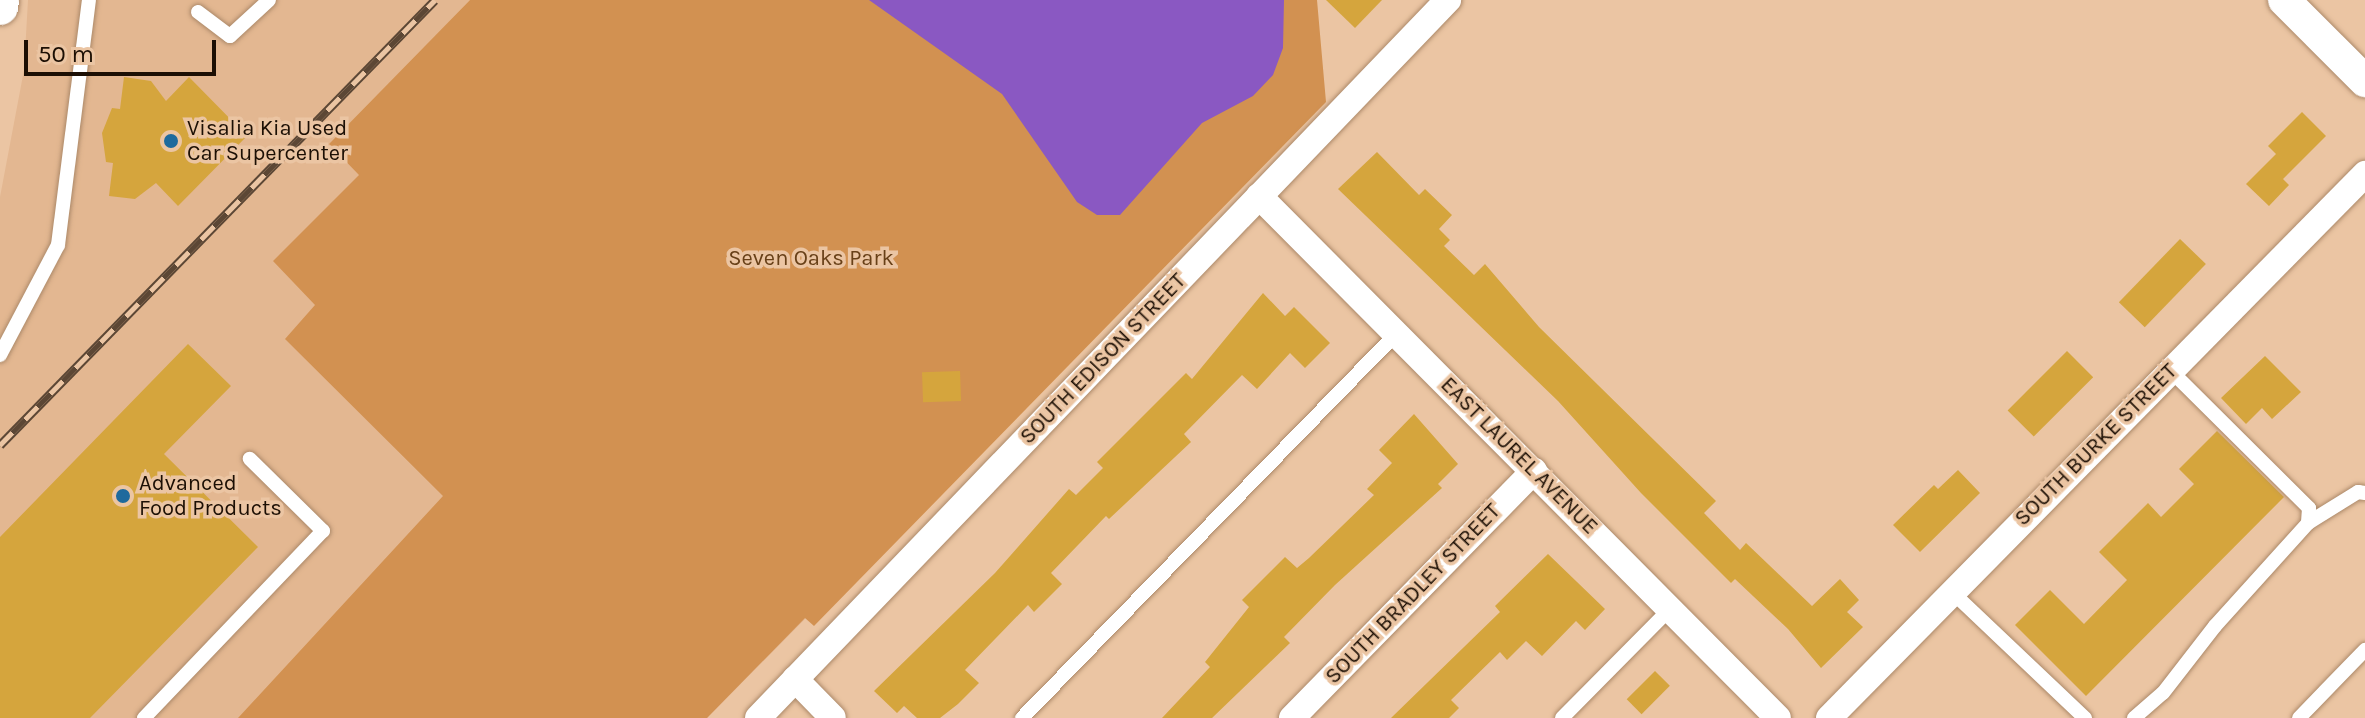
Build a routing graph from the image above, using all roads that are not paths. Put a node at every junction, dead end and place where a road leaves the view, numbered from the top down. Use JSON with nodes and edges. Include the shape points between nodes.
{"nodes":[{"id":1,"x":1,"y":0,"type":"edge"},
{"id":2,"x":89,"y":0,"type":"edge"},
{"id":3,"x":269,"y":0,"type":"edge"},
{"id":4,"x":1448,"y":0,"type":"edge"},
{"id":5,"x":2284,"y":0,"type":"edge"},
{"id":6,"x":0,"y":7,"type":"edge"},
{"id":7,"x":198,"y":12,"type":"dead end"},
{"id":8,"x":2365,"y":81,"type":"edge"},
{"id":9,"x":2365,"y":174,"type":"edge"},
{"id":10,"x":1259,"y":196,"type":"junction"},
{"id":11,"x":1396,"y":334,"type":"junction"},
{"id":12,"x":0,"y":355,"type":"edge"},
{"id":13,"x":2170,"y":370,"type":"junction"},
{"id":14,"x":250,"y":459,"type":"dead end"},
{"id":15,"x":1534,"y":471,"type":"junction"},
{"id":16,"x":2365,"y":493,"type":"edge"},
{"id":17,"x":2308,"y":523,"type":"junction"},
{"id":18,"x":1951,"y":591,"type":"junction"},
{"id":19,"x":1671,"y":608,"type":"junction"},
{"id":20,"x":2365,"y":650,"type":"edge"},
{"id":21,"x":795,"y":679,"type":"junction"},
{"id":22,"x":144,"y":718,"type":"edge"},
{"id":23,"x":758,"y":718,"type":"edge"},
{"id":24,"x":833,"y":718,"type":"edge"},
{"id":25,"x":1022,"y":718,"type":"edge"},
{"id":26,"x":1292,"y":718,"type":"edge"},
{"id":27,"x":1562,"y":718,"type":"edge"},
{"id":28,"x":1778,"y":718,"type":"edge"},
{"id":29,"x":1829,"y":718,"type":"edge"},
{"id":30,"x":2085,"y":718,"type":"edge"},
{"id":31,"x":2134,"y":718,"type":"edge"},
{"id":32,"x":2299,"y":718,"type":"edge"}],
"edges":[{"from":1,"to":6,"type":"main road"},
{"from":2,"to":12,"type":"lane","via":[[58,245]]},
{"from":3,"to":7,"type":"lane","via":[[230,36]]},
{"from":4,"to":10,"type":"street","name":"SOUTH EDISON STREET"},
{"from":5,"to":8,"type":"street"},
{"from":9,"to":13,"type":"street","name":"SOUTH BURKE STREET"},
{"from":10,"to":11,"type":"street","name":"EAST LAUREL AVENUE"},
{"from":10,"to":21,"type":"street","name":"SOUTH EDISON STREET"},
{"from":11,"to":15,"type":"street","name":"EAST LAUREL AVENUE"},
{"from":11,"to":25,"type":"lane"},
{"from":13,"to":17,"type":"lane","via":[[2309,508]]},
{"from":13,"to":18,"type":"street","name":"SOUTH BURKE STREET"},
{"from":14,"to":22,"type":"lane","via":[[323,531]]},
{"from":15,"to":19,"type":"street","name":"EAST LAUREL AVENUE"},
{"from":15,"to":26,"type":"street","name":"SOUTH BRADLEY STREET"},
{"from":16,"to":17,"type":"lane","via":[[2358,492]]},
{"from":17,"to":31,"type":"lane","via":[[2163,693]]},
{"from":18,"to":29,"type":"street","name":"SOUTH BURKE STREET"},
{"from":18,"to":30,"type":"lane"},
{"from":19,"to":27,"type":"lane"},
{"from":19,"to":28,"type":"street","name":"EAST LAUREL AVENUE"},
{"from":20,"to":32,"type":"lane"},
{"from":21,"to":23,"type":"street","name":"SOUTH EDISON STREET"},
{"from":21,"to":24,"type":"street"}]}
